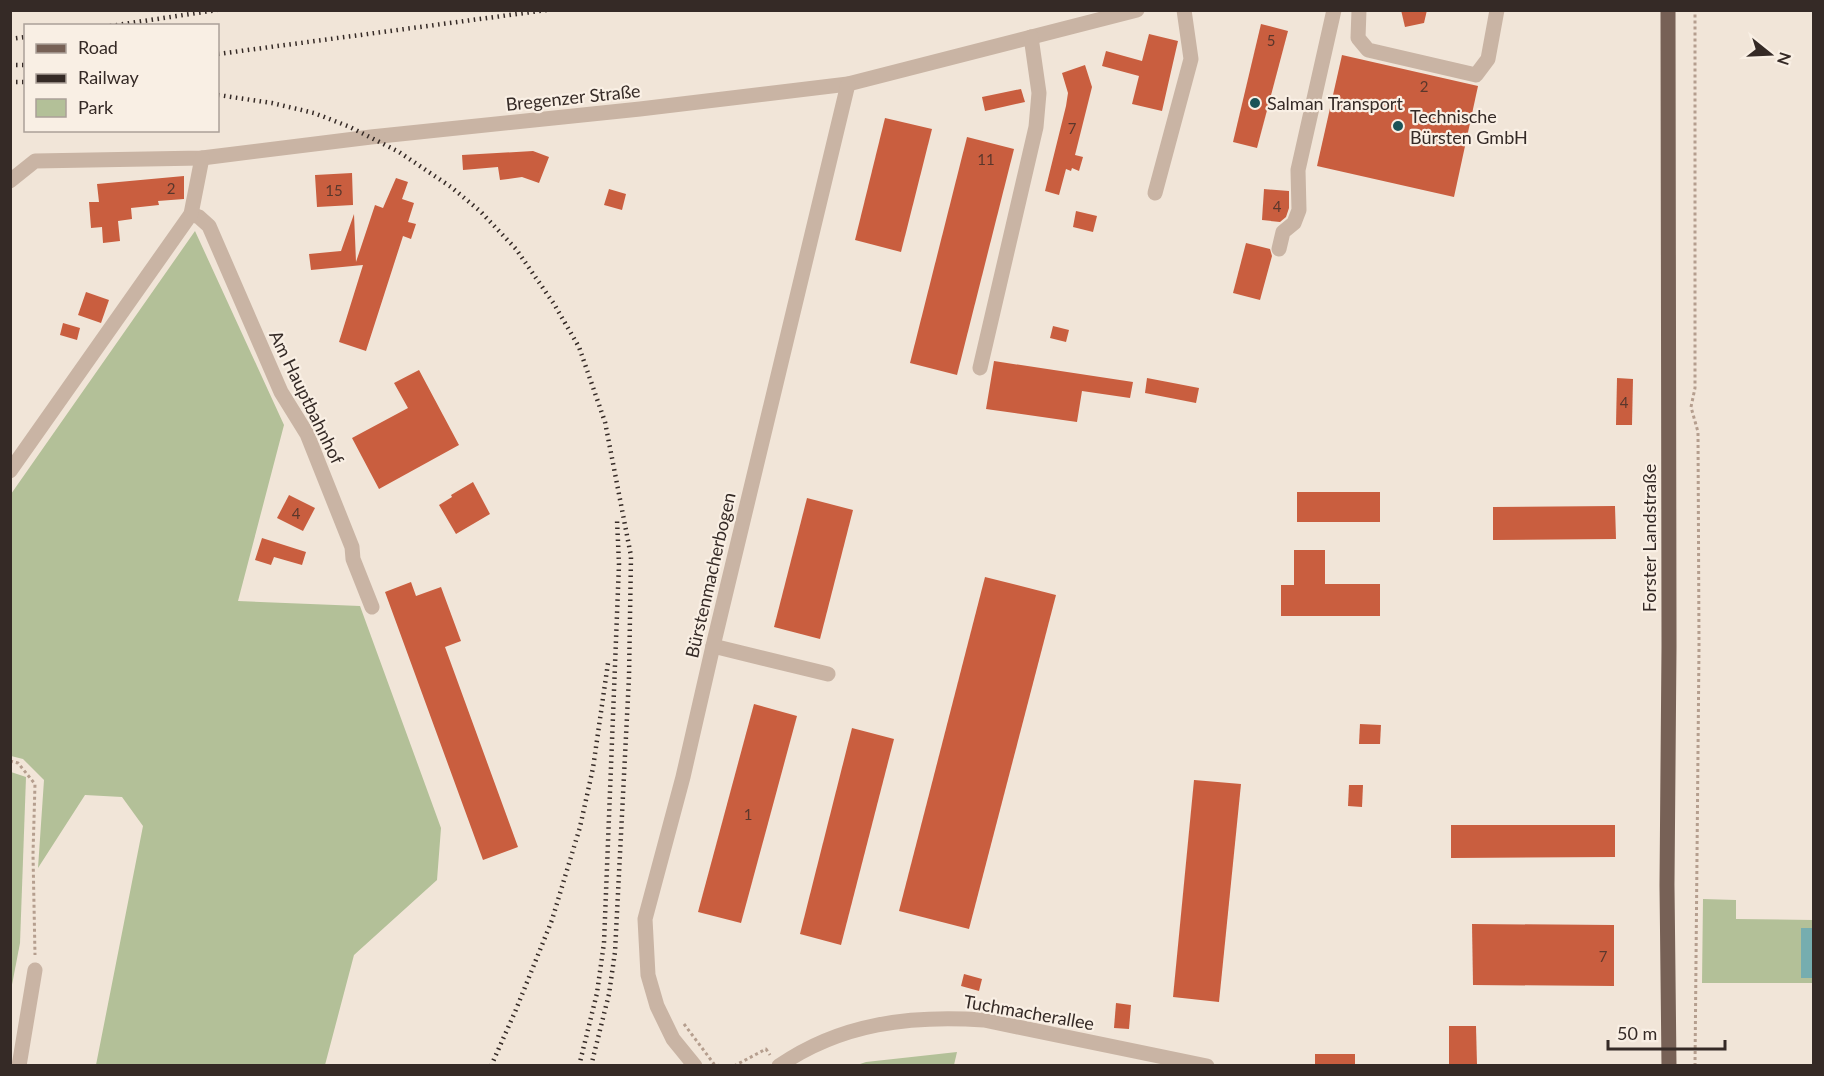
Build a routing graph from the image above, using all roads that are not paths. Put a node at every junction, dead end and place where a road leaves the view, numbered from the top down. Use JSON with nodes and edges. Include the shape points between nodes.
{"nodes":[{"id":1,"x":1137,"y":10,"type":"edge"},
{"id":2,"x":1184,"y":10,"type":"edge"},
{"id":3,"x":1334,"y":10,"type":"edge"},
{"id":4,"x":1359,"y":10,"type":"edge"},
{"id":5,"x":1497,"y":10,"type":"edge"},
{"id":6,"x":1668,"y":10,"type":"edge"},
{"id":7,"x":1031,"y":38,"type":"junction"},
{"id":8,"x":848,"y":84,"type":"junction"},
{"id":9,"x":202,"y":158,"type":"junction"},
{"id":10,"x":10,"y":181,"type":"edge"},
{"id":11,"x":1155,"y":193,"type":"dead end"},
{"id":12,"x":191,"y":214,"type":"junction"},
{"id":13,"x":1279,"y":249,"type":"dead end"},
{"id":14,"x":980,"y":368,"type":"dead end"},
{"id":15,"x":10,"y":471,"type":"edge"},
{"id":16,"x":372,"y":608,"type":"dead end"},
{"id":17,"x":713,"y":646,"type":"junction"},
{"id":18,"x":828,"y":674,"type":"dead end"},
{"id":19,"x":35,"y":970,"type":"road end"},
{"id":20,"x":775,"y":1061,"type":"edge"},
{"id":21,"x":19,"y":1065,"type":"edge"},
{"id":22,"x":695,"y":1065,"type":"edge"},
{"id":23,"x":1208,"y":1065,"type":"edge"},
{"id":24,"x":1669,"y":1065,"type":"edge"}],
"edges":[{"from":1,"to":7,"type":"street","name":"Bregenzer Straße"},
{"from":2,"to":11,"type":"street","via":[[1191,59]]},
{"from":3,"to":13,"type":"street","via":[[1298,170],[1299,210],[1294,223],[1283,232]]},
{"from":4,"to":5,"type":"street","via":[[1358,38],[1368,50],[1476,75],[1488,59]]},
{"from":6,"to":24,"type":"main road","name":"Forster Landstraße"},
{"from":7,"to":8,"type":"street","name":"Bregenzer Straße"},
{"from":7,"to":14,"type":"street","via":[[1040,93],[1036,127]]},
{"from":8,"to":9,"type":"street","name":"Bregenzer Straße"},
{"from":8,"to":17,"type":"street","name":"Bürstenmacherbogen"},
{"from":9,"to":10,"type":"street","name":"Bregenzer Straße","via":[[35,161]]},
{"from":9,"to":12,"type":"street"},
{"from":12,"to":15,"type":"street"},
{"from":12,"to":16,"type":"street","name":"Am Hauptbahnhof","via":[[208,226],[281,392],[307,434]]},
{"from":17,"to":18,"type":"street"},
{"from":17,"to":22,"type":"street","name":"Bürstenmacherbogen","via":[[645,919],[648,975],[657,1006],[673,1039]]},
{"from":19,"to":21,"type":"street"},
{"from":20,"to":23,"type":"street","name":"Tuchmacherallee","via":[[859,1028],[948,1017],[984,1020]]}]}
